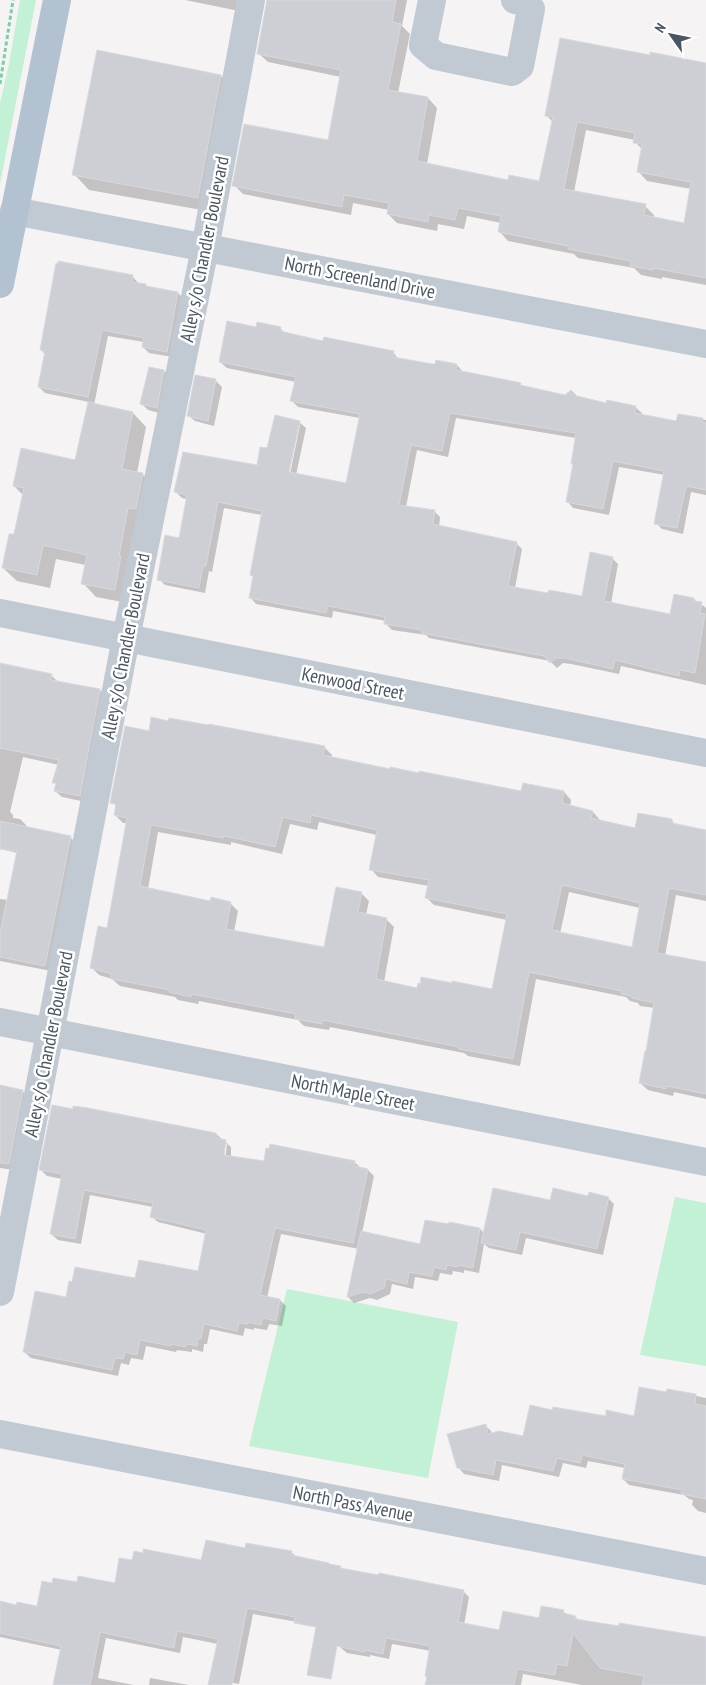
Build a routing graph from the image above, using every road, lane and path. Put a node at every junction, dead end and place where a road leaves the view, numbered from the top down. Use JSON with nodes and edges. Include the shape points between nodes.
{"nodes":[{"id":1,"x":13,"y":0,"type":"edge"},
{"id":2,"x":57,"y":0,"type":"edge"},
{"id":3,"x":251,"y":0,"type":"edge"},
{"id":4,"x":432,"y":0,"type":"edge"},
{"id":5,"x":514,"y":0,"type":"edge"},
{"id":6,"x":0,"y":84,"type":"edge"},
{"id":7,"x":14,"y":211,"type":"junction"},
{"id":8,"x":205,"y":248,"type":"junction"},
{"id":9,"x":0,"y":284,"type":"edge"},
{"id":10,"x":706,"y":344,"type":"edge"},
{"id":11,"x":0,"y":613,"type":"edge"},
{"id":12,"x":126,"y":638,"type":"junction"},
{"id":13,"x":706,"y":753,"type":"edge"},
{"id":14,"x":0,"y":1022,"type":"edge"},
{"id":15,"x":51,"y":1032,"type":"junction"},
{"id":16,"x":706,"y":1162,"type":"edge"},
{"id":17,"x":0,"y":1292,"type":"edge"},
{"id":18,"x":0,"y":1434,"type":"edge"},
{"id":19,"x":706,"y":1571,"type":"edge"}],
"edges":[{"from":1,"to":6,"type":"path"},
{"from":2,"to":7,"type":"main road"},
{"from":3,"to":8,"type":"street","name":"Alley s/o Chandler Boulevard"},
{"from":4,"to":5,"type":"street","via":[[423,46],[436,56],[512,72],[520,66],[531,9]]},
{"from":7,"to":8,"type":"street","name":"North Screenland Drive"},
{"from":7,"to":9,"type":"main road"},
{"from":8,"to":10,"type":"street","name":"North Screenland Drive"},
{"from":8,"to":12,"type":"street","name":"Alley s/o Chandler Boulevard"},
{"from":11,"to":12,"type":"street","name":"Kenwood Street"},
{"from":12,"to":13,"type":"street","name":"Kenwood Street"},
{"from":12,"to":15,"type":"street","name":"Alley s/o Chandler Boulevard"},
{"from":14,"to":15,"type":"street","name":"North Maple Street"},
{"from":15,"to":16,"type":"street","name":"North Maple Street"},
{"from":15,"to":17,"type":"street","name":"Alley s/o Chandler Boulevard"},
{"from":18,"to":19,"type":"street","name":"North Pass Avenue"}]}
